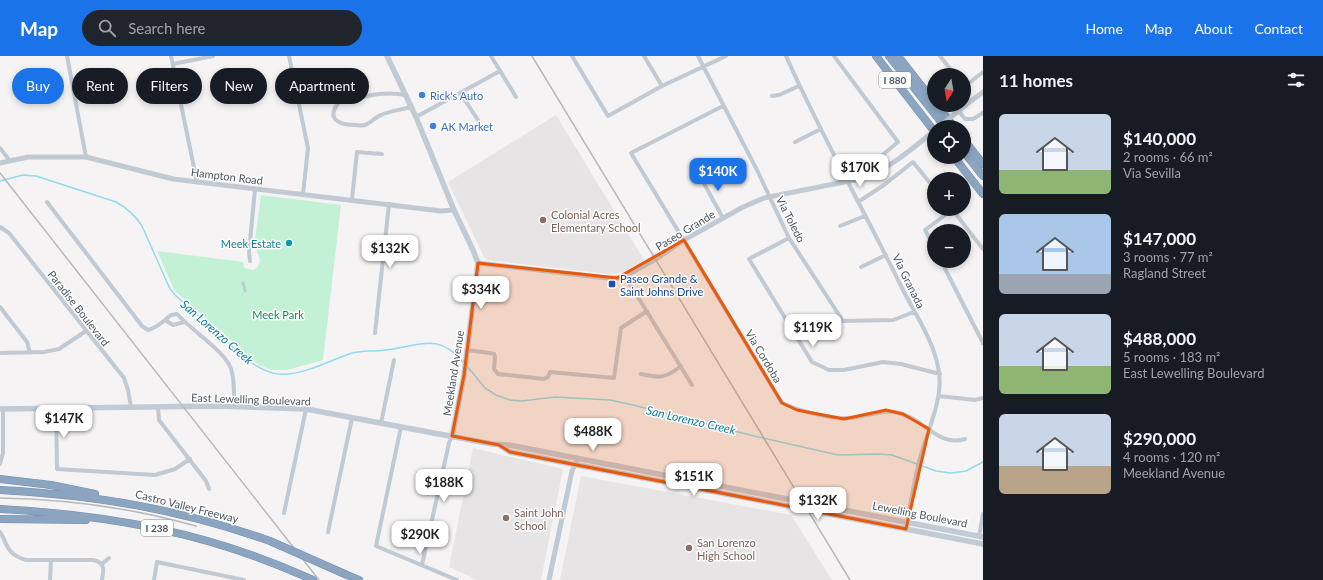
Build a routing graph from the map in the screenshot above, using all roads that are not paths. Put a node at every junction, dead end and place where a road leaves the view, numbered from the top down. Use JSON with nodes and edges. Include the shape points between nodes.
{"nodes":[{"id":1,"x":67,"y":56,"type":"edge"},
{"id":2,"x":171,"y":56,"type":"edge"},
{"id":3,"x":213,"y":56,"type":"edge"},
{"id":4,"x":289,"y":56,"type":"edge"},
{"id":5,"x":387,"y":56,"type":"edge"},
{"id":6,"x":491,"y":56,"type":"edge"},
{"id":7,"x":572,"y":56,"type":"edge"},
{"id":8,"x":644,"y":56,"type":"edge"},
{"id":9,"x":698,"y":56,"type":"edge"},
{"id":10,"x":726,"y":56,"type":"edge"},
{"id":11,"x":786,"y":56,"type":"edge"},
{"id":12,"x":834,"y":56,"type":"edge"},
{"id":13,"x":876,"y":56,"type":"edge"},
{"id":14,"x":889,"y":56,"type":"edge"},
{"id":15,"x":898,"y":56,"type":"edge"},
{"id":16,"x":940,"y":56,"type":"edge"},
{"id":17,"x":173,"y":64,"type":"junction"},
{"id":18,"x":704,"y":67,"type":"junction"},
{"id":19,"x":949,"y":68,"type":"edge"},
{"id":20,"x":500,"y":71,"type":"junction"},
{"id":21,"x":983,"y":72,"type":"edge"},
{"id":22,"x":971,"y":81,"type":"edge"},
{"id":23,"x":662,"y":86,"type":"junction"},
{"id":24,"x":799,"y":86,"type":"junction"},
{"id":25,"x":983,"y":92,"type":"edge"},
{"id":26,"x":460,"y":93,"type":"junction"},
{"id":27,"x":927,"y":93,"type":"edge"},
{"id":28,"x":406,"y":95,"type":"junction"},
{"id":29,"x":772,"y":96,"type":"dead end"},
{"id":30,"x":516,"y":97,"type":"dead end"},
{"id":31,"x":723,"y":106,"type":"junction"},
{"id":32,"x":411,"y":107,"type":"junction"},
{"id":33,"x":942,"y":112,"type":"edge"},
{"id":34,"x":960,"y":112,"type":"edge"},
{"id":35,"x":983,"y":113,"type":"edge"},
{"id":36,"x":416,"y":118,"type":"junction"},
{"id":37,"x":478,"y":120,"type":"dead end"},
{"id":38,"x":939,"y":120,"type":"edge"},
{"id":39,"x":948,"y":120,"type":"edge"},
{"id":40,"x":949,"y":120,"type":"edge"},
{"id":41,"x":927,"y":122,"type":"edge"},
{"id":42,"x":821,"y":129,"type":"junction"},
{"id":43,"x":927,"y":137,"type":"edge"},
{"id":44,"x":795,"y":142,"type":"dead end"},
{"id":45,"x":0,"y":148,"type":"edge"},
{"id":46,"x":971,"y":149,"type":"edge"},
{"id":47,"x":382,"y":154,"type":"dead end"},
{"id":48,"x":86,"y":157,"type":"junction"},
{"id":49,"x":10,"y":161,"type":"junction"},
{"id":50,"x":971,"y":161,"type":"edge"},
{"id":51,"x":0,"y":163,"type":"edge"},
{"id":52,"x":959,"y":164,"type":"edge"},
{"id":53,"x":983,"y":164,"type":"edge"},
{"id":54,"x":700,"y":171,"type":"dead end"},
{"id":55,"x":983,"y":176,"type":"edge"},
{"id":56,"x":927,"y":179,"type":"edge"},
{"id":57,"x":848,"y":181,"type":"junction"},
{"id":58,"x":198,"y":182,"type":"junction"},
{"id":59,"x":256,"y":189,"type":"junction"},
{"id":60,"x":303,"y":194,"type":"junction"},
{"id":61,"x":983,"y":194,"type":"edge"},
{"id":62,"x":770,"y":197,"type":"junction"},
{"id":63,"x":352,"y":199,"type":"junction"},
{"id":64,"x":47,"y":202,"type":"dead end"},
{"id":65,"x":858,"y":202,"type":"junction"},
{"id":66,"x":388,"y":204,"type":"junction"},
{"id":67,"x":454,"y":210,"type":"junction"},
{"id":68,"x":865,"y":216,"type":"junction"},
{"id":69,"x":944,"y":216,"type":"edge"},
{"id":70,"x":957,"y":216,"type":"edge"},
{"id":71,"x":723,"y":218,"type":"junction"},
{"id":72,"x":933,"y":224,"type":"edge"},
{"id":73,"x":840,"y":226,"type":"dead end"},
{"id":74,"x":0,"y":228,"type":"edge"},
{"id":75,"x":789,"y":238,"type":"junction"},
{"id":76,"x":684,"y":240,"type":"junction"},
{"id":77,"x":983,"y":249,"type":"edge"},
{"id":78,"x":886,"y":255,"type":"junction"},
{"id":79,"x":250,"y":261,"type":"dead end"},
{"id":80,"x":478,"y":264,"type":"junction"},
{"id":81,"x":861,"y":266,"type":"dead end"},
{"id":82,"x":945,"y":268,"type":"edge"},
{"id":83,"x":625,"y":276,"type":"junction"},
{"id":84,"x":244,"y":283,"type":"dead end"},
{"id":85,"x":245,"y":291,"type":"dead end"},
{"id":86,"x":0,"y":307,"type":"edge"},
{"id":87,"x":647,"y":312,"type":"junction"},
{"id":88,"x":914,"y":312,"type":"junction"},
{"id":89,"x":165,"y":320,"type":"junction"},
{"id":90,"x":184,"y":322,"type":"junction"},
{"id":91,"x":86,"y":331,"type":"junction"},
{"id":92,"x":375,"y":333,"type":"dead end"},
{"id":93,"x":983,"y":343,"type":"edge"},
{"id":94,"x":0,"y":353,"type":"edge"},
{"id":95,"x":30,"y":353,"type":"junction"},
{"id":96,"x":467,"y":353,"type":"junction"},
{"id":97,"x":394,"y":360,"type":"dead end"},
{"id":98,"x":681,"y":366,"type":"junction"},
{"id":99,"x":641,"y":374,"type":"dead end"},
{"id":100,"x":940,"y":374,"type":"junction"},
{"id":101,"x":692,"y":385,"type":"dead end"},
{"id":102,"x":939,"y":396,"type":"junction"},
{"id":103,"x":983,"y":398,"type":"edge"},
{"id":104,"x":234,"y":406,"type":"junction"},
{"id":105,"x":56,"y":408,"type":"junction"},
{"id":106,"x":131,"y":408,"type":"junction"},
{"id":107,"x":158,"y":408,"type":"junction"},
{"id":108,"x":1,"y":409,"type":"edge"},
{"id":109,"x":306,"y":409,"type":"junction"},
{"id":110,"x":352,"y":418,"type":"junction"},
{"id":111,"x":380,"y":423,"type":"junction"},
{"id":112,"x":401,"y":427,"type":"junction"},
{"id":113,"x":929,"y":429,"type":"junction"},
{"id":114,"x":452,"y":436,"type":"junction"},
{"id":115,"x":965,"y":440,"type":"dead end"},
{"id":116,"x":499,"y":446,"type":"junction"},
{"id":117,"x":190,"y":459,"type":"junction"},
{"id":118,"x":579,"y":459,"type":"junction"},
{"id":119,"x":0,"y":464,"type":"edge"},
{"id":120,"x":575,"y":465,"type":"junction"},
{"id":121,"x":0,"y":479,"type":"edge"},
{"id":122,"x":686,"y":479,"type":"junction"},
{"id":123,"x":685,"y":486,"type":"junction"},
{"id":124,"x":209,"y":489,"type":"dead end"},
{"id":125,"x":0,"y":490,"type":"edge"},
{"id":126,"x":783,"y":499,"type":"joint"},
{"id":127,"x":116,"y":501,"type":"junction"},
{"id":128,"x":784,"y":506,"type":"joint"},
{"id":129,"x":0,"y":509,"type":"edge"},
{"id":130,"x":284,"y":513,"type":"dead end"},
{"id":131,"x":983,"y":514,"type":"edge"},
{"id":132,"x":0,"y":519,"type":"edge"},
{"id":133,"x":113,"y":520,"type":"junction"},
{"id":134,"x":907,"y":522,"type":"junction"},
{"id":135,"x":906,"y":529,"type":"junction"},
{"id":136,"x":328,"y":532,"type":"dead end"},
{"id":137,"x":0,"y":533,"type":"edge"},
{"id":138,"x":981,"y":536,"type":"edge"},
{"id":139,"x":983,"y":544,"type":"edge"},
{"id":140,"x":109,"y":558,"type":"dead end"},
{"id":141,"x":51,"y":560,"type":"junction"},
{"id":142,"x":102,"y":564,"type":"junction"},
{"id":143,"x":422,"y":565,"type":"junction"},
{"id":144,"x":310,"y":579,"type":"edge"},
{"id":145,"x":50,"y":580,"type":"edge"},
{"id":146,"x":102,"y":580,"type":"edge"},
{"id":147,"x":154,"y":580,"type":"edge"},
{"id":148,"x":244,"y":580,"type":"edge"},
{"id":149,"x":359,"y":580,"type":"edge"},
{"id":150,"x":457,"y":580,"type":"edge"},
{"id":151,"x":549,"y":580,"type":"edge"}],
"edges":[{"from":1,"to":48,"type":"street"},
{"from":2,"to":17,"type":"street"},
{"from":3,"to":17,"type":"street"},
{"from":4,"to":60,"type":"street","via":[[308,148]]},
{"from":5,"to":28,"type":"main road","name":"Meekland Avenue"},
{"from":6,"to":20,"type":"street"},
{"from":7,"to":23,"type":"street","via":[[608,116]]},
{"from":8,"to":23,"type":"street"},
{"from":9,"to":18,"type":"street","name":"Via Toledo"},
{"from":10,"to":18,"type":"street"},
{"from":11,"to":24,"type":"street","name":"Via Granada"},
{"from":12,"to":57,"type":"street","via":[[898,142]]},
{"from":13,"to":41,"type":"highway","number":"I 880"},
{"from":14,"to":38,"type":"highway","number":"I 880"},
{"from":15,"to":27,"type":"highway","number":"I 880"},
{"from":16,"to":19,"type":"street"},
{"from":17,"to":58,"type":"street"},
{"from":18,"to":23,"type":"street"},
{"from":18,"to":31,"type":"street","name":"Via Toledo"},
{"from":20,"to":26,"type":"street"},
{"from":20,"to":30,"type":"street"},
{"from":21,"to":22,"type":"street"},
{"from":24,"to":29,"type":"street"},
{"from":24,"to":42,"type":"street","name":"Via Granada"},
{"from":25,"to":39,"type":"street","bridge":true},
{"from":26,"to":36,"type":"street"},
{"from":26,"to":37,"type":"street"},
{"from":28,"to":32,"type":"main road","name":"Meekland Avenue"},
{"from":28,"to":32,"type":"street","via":[[386,93],[339,102],[335,107],[335,119],[339,124],[365,125],[379,116]]},
{"from":31,"to":62,"type":"street","name":"Via Toledo"},
{"from":31,"to":76,"type":"street","name":"Via Cordoba","via":[[631,153]]},
{"from":32,"to":36,"type":"main road","name":"Meekland Avenue"},
{"from":33,"to":40,"type":"highway"},
{"from":34,"to":35,"type":"street","via":[[965,119],[973,119]]},
{"from":36,"to":67,"type":"main road","name":"Meekland Avenue"},
{"from":42,"to":44,"type":"street"},
{"from":42,"to":57,"type":"street","name":"Via Granada"},
{"from":43,"to":57,"type":"street","name":"Paseo Grande","via":[[879,172]]},
{"from":45,"to":49,"type":"street"},
{"from":46,"to":53,"type":"highway"},
{"from":47,"to":63,"type":"street","via":[[357,152]]},
{"from":48,"to":49,"type":"street","name":"Hampton Road","via":[[28,157]]},
{"from":48,"to":58,"type":"street","name":"Hampton Road","via":[[173,179]]},
{"from":49,"to":51,"type":"street","name":"Hampton Road"},
{"from":50,"to":55,"type":"highway"},
{"from":52,"to":61,"type":"highway"},
{"from":54,"to":71,"type":"street","via":[[702,180]]},
{"from":56,"to":65,"type":"street","via":[[913,162]]},
{"from":57,"to":62,"type":"street","name":"Paseo Grande"},
{"from":57,"to":65,"type":"street","name":"Via Granada"},
{"from":58,"to":59,"type":"street","name":"Hampton Road"},
{"from":59,"to":60,"type":"street","name":"Hampton Road"},
{"from":59,"to":79,"type":"street"},
{"from":60,"to":63,"type":"street","name":"Hampton Road"},
{"from":62,"to":71,"type":"street","name":"Paseo Grande"},
{"from":62,"to":75,"type":"street","name":"Via Toledo"},
{"from":63,"to":66,"type":"street","name":"Hampton Road"},
{"from":64,"to":89,"type":"street","via":[[142,326],[148,330],[152,329]]},
{"from":65,"to":68,"type":"street","name":"Via Granada"},
{"from":66,"to":67,"type":"street","name":"Hampton Road","via":[[441,211]]},
{"from":66,"to":92,"type":"street"},
{"from":67,"to":80,"type":"main road","name":"Meekland Avenue"},
{"from":68,"to":73,"type":"street"},
{"from":68,"to":78,"type":"street","name":"Via Granada"},
{"from":69,"to":72,"type":"street"},
{"from":70,"to":77,"type":"street"},
{"from":71,"to":76,"type":"street","name":"Paseo Grande"},
{"from":74,"to":91,"type":"street","name":"Paradise Boulevard","via":[[9,233]]},
{"from":75,"to":88,"type":"street","name":"Via Toledo","via":[[843,321],[893,320]]},
{"from":75,"to":100,"type":"street","via":[[749,259],[812,362],[829,370],[844,370],[883,362]]},
{"from":76,"to":83,"type":"street","name":"Paseo Grande"},
{"from":76,"to":113,"type":"street","name":"Via Cordoba","via":[[782,403],[797,410],[844,419],[886,410],[903,414]]},
{"from":78,"to":81,"type":"street"},
{"from":78,"to":88,"type":"street","name":"Via Granada"},
{"from":80,"to":83,"type":"street","name":"Paseo Grande","via":[[608,278]]},
{"from":80,"to":96,"type":"main road","name":"Meekland Avenue"},
{"from":82,"to":93,"type":"street"},
{"from":83,"to":87,"type":"street"},
{"from":84,"to":85,"type":"street"},
{"from":86,"to":95,"type":"street","via":[[27,342]]},
{"from":87,"to":96,"type":"street","via":[[621,328],[614,378],[550,372],[544,379],[498,374],[494,369],[494,354]]},
{"from":87,"to":98,"type":"street"},
{"from":88,"to":100,"type":"street","name":"Via Granada","via":[[932,344]]},
{"from":89,"to":90,"type":"street","via":[[173,325]]},
{"from":89,"to":90,"type":"street","via":[[177,314]]},
{"from":90,"to":104,"type":"street","via":[[224,356],[231,368]]},
{"from":91,"to":95,"type":"street","via":[[59,349]]},
{"from":91,"to":106,"type":"street","name":"Paradise Boulevard","via":[[124,378]]},
{"from":94,"to":95,"type":"street"},
{"from":96,"to":114,"type":"main road","name":"Meekland Avenue"},
{"from":97,"to":111,"type":"street"},
{"from":98,"to":99,"type":"street","via":[[659,378]]},
{"from":98,"to":101,"type":"street"},
{"from":100,"to":102,"type":"street","name":"Via Granada"},
{"from":102,"to":103,"type":"street","via":[[975,400]]},
{"from":102,"to":113,"type":"street","name":"Via Granada"},
{"from":104,"to":107,"type":"main road","name":"East Lewelling Boulevard"},
{"from":104,"to":109,"type":"main road","name":"East Lewelling Boulevard"},
{"from":105,"to":106,"type":"main road","name":"East Lewelling Boulevard"},
{"from":105,"to":108,"type":"main road","name":"East Lewelling Boulevard"},
{"from":105,"to":117,"type":"street","via":[[57,469],[155,475],[175,469]]},
{"from":106,"to":107,"type":"main road","name":"East Lewelling Boulevard"},
{"from":107,"to":117,"type":"street","via":[[159,420]]},
{"from":108,"to":119,"type":"street","via":[[3,453]]},
{"from":109,"to":110,"type":"main road","name":"East Lewelling Boulevard"},
{"from":109,"to":130,"type":"street"},
{"from":110,"to":111,"type":"main road","name":"East Lewelling Boulevard"},
{"from":110,"to":136,"type":"street"},
{"from":111,"to":112,"type":"main road","name":"East Lewelling Boulevard"},
{"from":112,"to":114,"type":"main road","name":"East Lewelling Boulevard"},
{"from":112,"to":143,"type":"street","via":[[376,546]]},
{"from":113,"to":115,"type":"street","name":"Via Cordoba","via":[[944,439],[957,442]]},
{"from":113,"to":134,"type":"street","name":"Via Granada","via":[[917,470]]},
{"from":114,"to":116,"type":"main road","name":"East Lewelling Boulevard"},
{"from":114,"to":143,"type":"street","name":"Meekland Avenue"},
{"from":116,"to":118,"type":"main road","name":"East Lewelling Boulevard","via":[[509,445]]},
{"from":116,"to":120,"type":"main road","name":"East Lewelling Boulevard","via":[[510,452]]},
{"from":117,"to":124,"type":"street"},
{"from":118,"to":120,"type":"street"},
{"from":118,"to":122,"type":"main road","name":"East Lewelling Boulevard"},
{"from":120,"to":123,"type":"main road","name":"East Lewelling Boulevard"},
{"from":120,"to":151,"type":"street"},
{"from":121,"to":127,"type":"highway","via":[[74,490]]},
{"from":122,"to":123,"type":"main road"},
{"from":122,"to":126,"type":"main road","name":"East Lewelling Boulevard"},
{"from":123,"to":128,"type":"main road","name":"East Lewelling Boulevard"},
{"from":125,"to":127,"type":"highway","name":"Castro Valley Freeway","number":"I 238"},
{"from":126,"to":134,"type":"main road","name":"Lewelling Boulevard"},
{"from":127,"to":149,"type":"highway","name":"Castro Valley Freeway","number":"I 238","bridge":true,"via":[[197,518],[270,542]]},
{"from":128,"to":135,"type":"main road","name":"Lewelling Boulevard"},
{"from":129,"to":133,"type":"highway","number":"I 238"},
{"from":131,"to":138,"type":"street"},
{"from":132,"to":133,"type":"highway"},
{"from":133,"to":144,"type":"highway","number":"I 238","via":[[206,540],[271,562]]},
{"from":134,"to":135,"type":"street","name":"Via Granada"},
{"from":134,"to":138,"type":"main road","name":"Lewelling Boulevard"},
{"from":135,"to":139,"type":"main road","name":"Lewelling Boulevard"},
{"from":137,"to":141,"type":"street","via":[[10,552],[18,557],[26,560]]},
{"from":140,"to":142,"type":"street"},
{"from":141,"to":142,"type":"street","via":[[93,560]]},
{"from":141,"to":145,"type":"street"},
{"from":142,"to":146,"type":"street"},
{"from":143,"to":150,"type":"street"},
{"from":147,"to":148,"type":"street","via":[[158,562]]}]}
